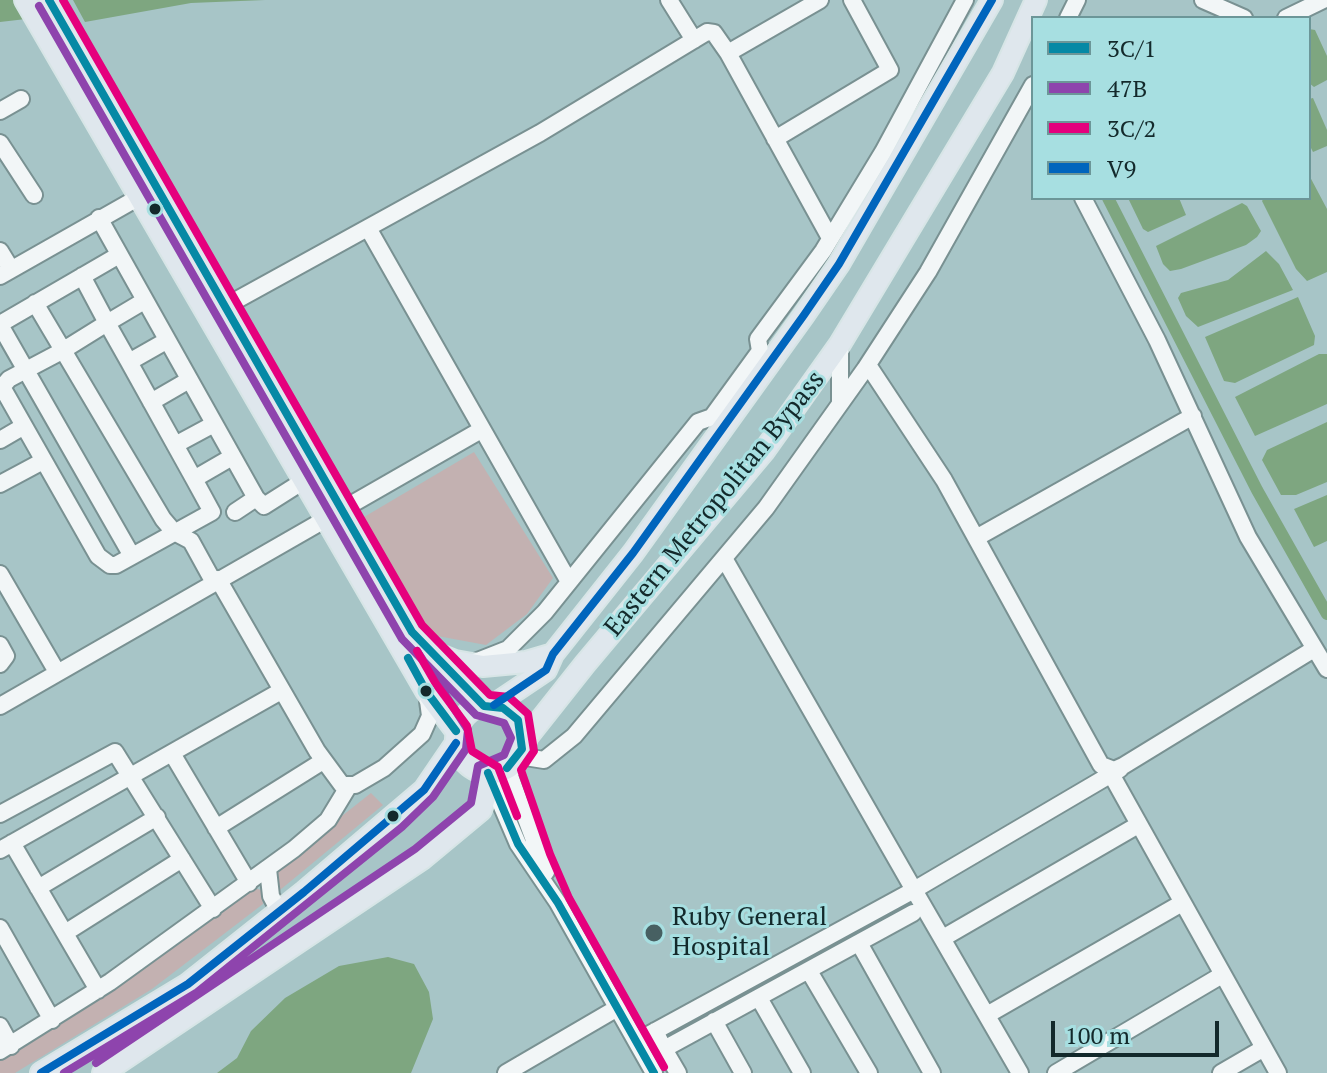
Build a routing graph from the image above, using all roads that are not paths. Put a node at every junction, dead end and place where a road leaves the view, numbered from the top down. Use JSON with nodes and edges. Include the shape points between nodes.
{"nodes":[{"id":1,"x":25,"y":0,"type":"edge"},
{"id":2,"x":49,"y":0,"type":"edge"},
{"id":3,"x":669,"y":0,"type":"edge"},
{"id":4,"x":820,"y":0,"type":"edge"},
{"id":5,"x":852,"y":0,"type":"edge"},
{"id":6,"x":965,"y":0,"type":"edge"},
{"id":7,"x":992,"y":0,"type":"edge"},
{"id":8,"x":1036,"y":0,"type":"edge"},
{"id":9,"x":1203,"y":0,"type":"edge"},
{"id":10,"x":1323,"y":0,"type":"edge"},
{"id":11,"x":1239,"y":16,"type":"edge"},
{"id":12,"x":1290,"y":16,"type":"edge"},
{"id":13,"x":53,"y":30,"type":"junction"},
{"id":14,"x":694,"y":40,"type":"junction"},
{"id":15,"x":728,"y":53,"type":"junction"},
{"id":16,"x":21,"y":99,"type":"dead end"},
{"id":17,"x":1028,"y":106,"type":"edge"},
{"id":18,"x":0,"y":111,"type":"edge"},
{"id":19,"x":908,"y":126,"type":"junction"},
{"id":20,"x":775,"y":139,"type":"junction"},
{"id":21,"x":0,"y":143,"type":"edge"},
{"id":22,"x":147,"y":192,"type":"junction"},
{"id":23,"x":34,"y":195,"type":"dead end"},
{"id":24,"x":1084,"y":200,"type":"edge"},
{"id":25,"x":99,"y":218,"type":"junction"},
{"id":26,"x":368,"y":228,"type":"junction"},
{"id":27,"x":0,"y":251,"type":"edge"},
{"id":28,"x":830,"y":251,"type":"junction"},
{"id":29,"x":119,"y":255,"type":"junction"},
{"id":30,"x":5,"y":272,"type":"edge"},
{"id":31,"x":82,"y":276,"type":"junction"},
{"id":32,"x":144,"y":301,"type":"junction"},
{"id":33,"x":35,"y":303,"type":"junction"},
{"id":34,"x":224,"y":307,"type":"junction"},
{"id":35,"x":107,"y":323,"type":"junction"},
{"id":36,"x":0,"y":324,"type":"edge"},
{"id":37,"x":166,"y":341,"type":"junction"},
{"id":38,"x":840,"y":344,"type":"junction"},
{"id":39,"x":62,"y":351,"type":"junction"},
{"id":40,"x":129,"y":362,"type":"junction"},
{"id":41,"x":868,"y":365,"type":"junction"},
{"id":42,"x":27,"y":369,"type":"junction"},
{"id":43,"x":189,"y":380,"type":"junction"},
{"id":44,"x":151,"y":402,"type":"junction"},
{"id":45,"x":840,"y":404,"type":"junction"},
{"id":46,"x":1193,"y":416,"type":"junction"},
{"id":47,"x":214,"y":424,"type":"junction"},
{"id":48,"x":24,"y":426,"type":"junction"},
{"id":49,"x":481,"y":430,"type":"junction"},
{"id":50,"x":0,"y":440,"type":"edge"},
{"id":51,"x":175,"y":445,"type":"junction"},
{"id":52,"x":232,"y":457,"type":"junction"},
{"id":53,"x":43,"y":461,"type":"junction"},
{"id":54,"x":194,"y":479,"type":"junction"},
{"id":55,"x":305,"y":480,"type":"junction"},
{"id":56,"x":0,"y":484,"type":"edge"},
{"id":57,"x":256,"y":498,"type":"junction"},
{"id":58,"x":235,"y":512,"type":"dead end"},
{"id":59,"x":332,"y":512,"type":"junction"},
{"id":60,"x":174,"y":532,"type":"junction"},
{"id":61,"x":976,"y":538,"type":"junction"},
{"id":62,"x":132,"y":556,"type":"junction"},
{"id":63,"x":725,"y":560,"type":"junction"},
{"id":64,"x":0,"y":574,"type":"edge"},
{"id":65,"x":216,"y":580,"type":"junction"},
{"id":66,"x":568,"y":580,"type":"junction"},
{"id":67,"x":0,"y":645,"type":"edge"},
{"id":68,"x":426,"y":649,"type":"junction"},
{"id":69,"x":1314,"y":649,"type":"junction"},
{"id":70,"x":553,"y":654,"type":"junction"},
{"id":71,"x":0,"y":664,"type":"edge"},
{"id":72,"x":468,"y":664,"type":"junction"},
{"id":73,"x":1327,"y":669,"type":"edge"},
{"id":74,"x":57,"y":672,"type":"junction"},
{"id":75,"x":281,"y":691,"type":"junction"},
{"id":76,"x":426,"y":691,"type":"junction"},
{"id":77,"x":489,"y":705,"type":"junction"},
{"id":78,"x":0,"y":706,"type":"edge"},
{"id":79,"x":456,"y":737,"type":"junction"},
{"id":80,"x":173,"y":755,"type":"junction"},
{"id":81,"x":323,"y":761,"type":"junction"},
{"id":82,"x":509,"y":762,"type":"junction"},
{"id":83,"x":1117,"y":770,"type":"junction"},
{"id":84,"x":132,"y":776,"type":"junction"},
{"id":85,"x":348,"y":787,"type":"junction"},
{"id":86,"x":0,"y":814,"type":"edge"},
{"id":87,"x":157,"y":817,"type":"junction"},
{"id":88,"x":1138,"y":825,"type":"junction"},
{"id":89,"x":216,"y":828,"type":"junction"},
{"id":90,"x":6,"y":846,"type":"edge"},
{"id":91,"x":182,"y":859,"type":"junction"},
{"id":92,"x":268,"y":869,"type":"junction"},
{"id":93,"x":249,"y":883,"type":"junction"},
{"id":94,"x":38,"y":888,"type":"junction"},
{"id":95,"x":914,"y":890,"type":"junction"},
{"id":96,"x":1182,"y":903,"type":"junction"},
{"id":97,"x":213,"y":909,"type":"junction"},
{"id":98,"x":279,"y":911,"type":"junction"},
{"id":99,"x":913,"y":913,"type":"dead end"},
{"id":100,"x":0,"y":928,"type":"edge"},
{"id":101,"x":65,"y":933,"type":"junction"},
{"id":102,"x":943,"y":938,"type":"junction"},
{"id":103,"x":859,"y":943,"type":"junction"},
{"id":104,"x":809,"y":971,"type":"junction"},
{"id":105,"x":1222,"y":975,"type":"junction"},
{"id":106,"x":98,"y":990,"type":"junction"},
{"id":107,"x":759,"y":998,"type":"junction"},
{"id":108,"x":619,"y":1007,"type":"junction"},
{"id":109,"x":987,"y":1015,"type":"junction"},
{"id":110,"x":52,"y":1020,"type":"junction"},
{"id":111,"x":714,"y":1021,"type":"junction"},
{"id":112,"x":0,"y":1026,"type":"edge"},
{"id":113,"x":655,"y":1031,"type":"junction"},
{"id":114,"x":637,"y":1041,"type":"junction"},
{"id":115,"x":5,"y":1048,"type":"edge"},
{"id":116,"x":1264,"y":1048,"type":"junction"},
{"id":117,"x":664,"y":1049,"type":"junction"},
{"id":118,"x":41,"y":1073,"type":"edge"},
{"id":119,"x":103,"y":1073,"type":"edge"},
{"id":120,"x":506,"y":1073,"type":"edge"},
{"id":121,"x":654,"y":1073,"type":"edge"},
{"id":122,"x":678,"y":1073,"type":"edge"},
{"id":123,"x":743,"y":1073,"type":"edge"},
{"id":124,"x":802,"y":1073,"type":"edge"},
{"id":125,"x":869,"y":1073,"type":"edge"},
{"id":126,"x":932,"y":1073,"type":"edge"},
{"id":127,"x":1020,"y":1073,"type":"edge"},
{"id":128,"x":1056,"y":1073,"type":"edge"},
{"id":129,"x":1221,"y":1073,"type":"edge"},
{"id":130,"x":1278,"y":1073,"type":"edge"}],
"edges":[{"from":1,"to":13,"type":"main road"},
{"from":2,"to":13,"type":"main road"},
{"from":3,"to":14,"type":"street"},
{"from":4,"to":15,"type":"street"},
{"from":5,"to":20,"type":"street","via":[[890,70]]},
{"from":6,"to":19,"type":"street"},
{"from":7,"to":19,"type":"main road","name":"Eastern Metropolitan Bypass"},
{"from":8,"to":38,"type":"main road","name":"Eastern Metropolitan Bypass","via":[[1003,73]]},
{"from":9,"to":11,"type":"street"},
{"from":10,"to":12,"type":"street"},
{"from":13,"to":22,"type":"main road"},
{"from":14,"to":15,"type":"street","via":[[714,33]]},
{"from":14,"to":26,"type":"street"},
{"from":15,"to":20,"type":"street"},
{"from":16,"to":18,"type":"street"},
{"from":17,"to":41,"type":"street"},
{"from":19,"to":28,"type":"main road","name":"Eastern Metropolitan Bypass"},
{"from":20,"to":28,"type":"street"},
{"from":21,"to":23,"type":"street"},
{"from":22,"to":25,"type":"street"},
{"from":22,"to":34,"type":"main road"},
{"from":22,"to":55,"type":"main road"},
{"from":24,"to":46,"type":"street"},
{"from":25,"to":29,"type":"street"},
{"from":25,"to":30,"type":"street"},
{"from":26,"to":34,"type":"street"},
{"from":26,"to":49,"type":"street"},
{"from":27,"to":30,"type":"street"},
{"from":28,"to":66,"type":"street","via":[[758,339],[760,351],[712,417],[698,422]]},
{"from":28,"to":70,"type":"main road","name":"Eastern Metropolitan Bypass","via":[[633,553]]},
{"from":29,"to":31,"type":"street"},
{"from":29,"to":32,"type":"street"},
{"from":31,"to":33,"type":"street"},
{"from":31,"to":35,"type":"street"},
{"from":32,"to":35,"type":"street"},
{"from":32,"to":37,"type":"street"},
{"from":33,"to":36,"type":"street"},
{"from":33,"to":39,"type":"street"},
{"from":34,"to":59,"type":"main road"},
{"from":35,"to":39,"type":"street"},
{"from":35,"to":40,"type":"street"},
{"from":36,"to":42,"type":"street"},
{"from":37,"to":40,"type":"street"},
{"from":37,"to":43,"type":"street"},
{"from":38,"to":45,"type":"street"},
{"from":38,"to":82,"type":"main road","name":"Eastern Metropolitan Bypass","via":[[764,451]]},
{"from":39,"to":42,"type":"street"},
{"from":39,"to":60,"type":"street"},
{"from":40,"to":44,"type":"street"},
{"from":41,"to":45,"type":"street"},
{"from":41,"to":61,"type":"street"},
{"from":42,"to":48,"type":"street","via":[[2,387]]},
{"from":42,"to":62,"type":"street"},
{"from":43,"to":44,"type":"street"},
{"from":43,"to":47,"type":"street"},
{"from":44,"to":51,"type":"street"},
{"from":45,"to":63,"type":"street"},
{"from":46,"to":61,"type":"street"},
{"from":46,"to":69,"type":"street","via":[[1248,537]]},
{"from":47,"to":51,"type":"street"},
{"from":47,"to":52,"type":"street"},
{"from":48,"to":50,"type":"street"},
{"from":48,"to":53,"type":"street"},
{"from":49,"to":59,"type":"street"},
{"from":49,"to":66,"type":"street"},
{"from":51,"to":54,"type":"street"},
{"from":52,"to":54,"type":"street"},
{"from":52,"to":57,"type":"street"},
{"from":53,"to":56,"type":"street"},
{"from":53,"to":62,"type":"street","via":[[103,562],[116,565]]},
{"from":54,"to":60,"type":"street","via":[[212,512]]},
{"from":55,"to":57,"type":"street","via":[[264,506]]},
{"from":55,"to":59,"type":"main road"},
{"from":57,"to":58,"type":"street"},
{"from":59,"to":65,"type":"street"},
{"from":59,"to":68,"type":"main road"},
{"from":59,"to":76,"type":"main road"},
{"from":60,"to":62,"type":"street"},
{"from":60,"to":65,"type":"street","via":[[191,541]]},
{"from":61,"to":83,"type":"street","via":[[1097,760]]},
{"from":63,"to":82,"type":"street","via":[[574,736],[544,760]]},
{"from":63,"to":95,"type":"street"},
{"from":64,"to":74,"type":"street"},
{"from":65,"to":74,"type":"street"},
{"from":65,"to":75,"type":"street"},
{"from":66,"to":72,"type":"street","via":[[521,638],[500,653]]},
{"from":67,"to":71,"type":"street","via":[[6,656]]},
{"from":68,"to":72,"type":"main road"},
{"from":68,"to":77,"type":"main road"},
{"from":69,"to":73,"type":"street"},
{"from":69,"to":83,"type":"street"},
{"from":70,"to":72,"type":"main road","via":[[511,665]]},
{"from":70,"to":77,"type":"main road","name":"Eastern Metropolitan Bypass","via":[[546,670]]},
{"from":74,"to":78,"type":"street"},
{"from":75,"to":80,"type":"street"},
{"from":75,"to":81,"type":"street"},
{"from":76,"to":79,"type":"main road"},
{"from":76,"to":85,"type":"street","via":[[430,716],[422,734],[384,768]]},
{"from":77,"to":79,"type":"main road","via":[[466,714]]},
{"from":77,"to":82,"type":"main road","via":[[518,720]]},
{"from":79,"to":82,"type":"main road","via":[[467,765]]},
{"from":79,"to":98,"type":"main road","via":[[443,766],[414,799]]},
{"from":80,"to":84,"type":"street"},
{"from":80,"to":89,"type":"street"},
{"from":81,"to":85,"type":"street","via":[[336,781]]},
{"from":81,"to":89,"type":"street"},
{"from":82,"to":108,"type":"street","via":[[518,844]]},
{"from":82,"to":119,"type":"main road","name":"Eastern Metropolitan Bypass","via":[[481,810],[422,859]]},
{"from":83,"to":88,"type":"street"},
{"from":83,"to":95,"type":"street"},
{"from":84,"to":86,"type":"street","via":[[121,756],[107,754]]},
{"from":84,"to":87,"type":"street"},
{"from":84,"to":90,"type":"street"},
{"from":85,"to":92,"type":"street","via":[[328,820]]},
{"from":87,"to":91,"type":"street"},
{"from":87,"to":94,"type":"street"},
{"from":88,"to":96,"type":"street"},
{"from":88,"to":102,"type":"street"},
{"from":89,"to":93,"type":"street"},
{"from":90,"to":94,"type":"street"},
{"from":91,"to":97,"type":"street"},
{"from":91,"to":101,"type":"street"},
{"from":92,"to":93,"type":"street"},
{"from":92,"to":98,"type":"street"},
{"from":93,"to":97,"type":"street"},
{"from":94,"to":101,"type":"street"},
{"from":95,"to":102,"type":"street"},
{"from":95,"to":113,"type":"street"},
{"from":96,"to":105,"type":"street"},
{"from":96,"to":109,"type":"street"},
{"from":97,"to":106,"type":"street"},
{"from":98,"to":118,"type":"main road","via":[[188,984]]},
{"from":99,"to":103,"type":"street"},
{"from":100,"to":110,"type":"street"},
{"from":101,"to":106,"type":"street"},
{"from":102,"to":109,"type":"street"},
{"from":103,"to":104,"type":"street"},
{"from":103,"to":126,"type":"street"},
{"from":104,"to":107,"type":"street"},
{"from":104,"to":125,"type":"street"},
{"from":105,"to":116,"type":"street"},
{"from":105,"to":128,"type":"street"},
{"from":106,"to":110,"type":"street"},
{"from":107,"to":111,"type":"street"},
{"from":107,"to":124,"type":"street"},
{"from":108,"to":114,"type":"street"},
{"from":108,"to":120,"type":"street"},
{"from":109,"to":127,"type":"street"},
{"from":110,"to":115,"type":"street"},
{"from":111,"to":117,"type":"street"},
{"from":111,"to":123,"type":"street"},
{"from":112,"to":115,"type":"street"},
{"from":113,"to":114,"type":"street"},
{"from":113,"to":117,"type":"street"},
{"from":114,"to":121,"type":"street"},
{"from":116,"to":129,"type":"street"},
{"from":116,"to":130,"type":"street"},
{"from":117,"to":122,"type":"street"}]}
